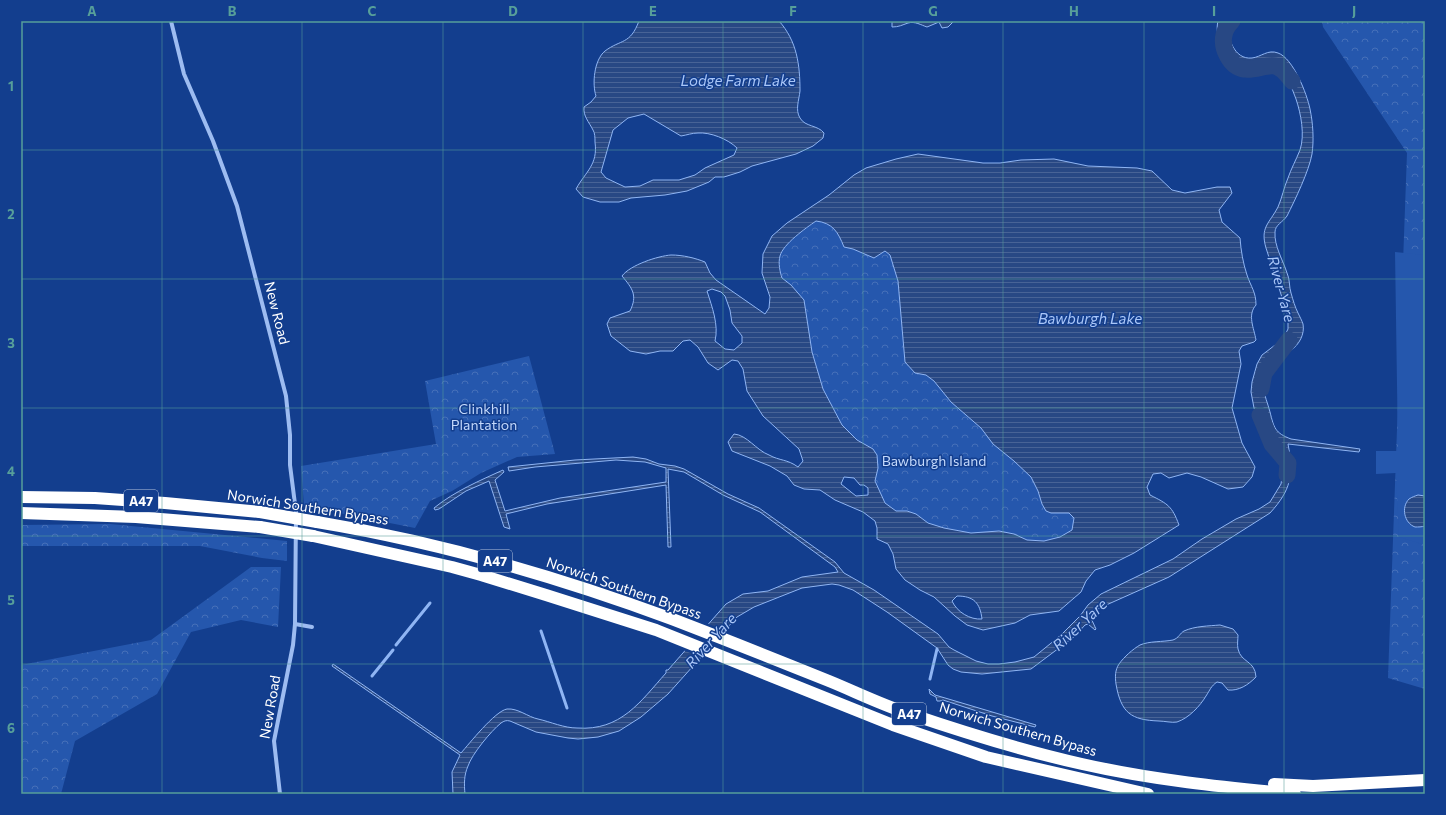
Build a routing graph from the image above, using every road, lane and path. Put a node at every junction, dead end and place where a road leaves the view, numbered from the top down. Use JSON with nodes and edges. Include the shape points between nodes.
{"nodes":[{"id":1,"x":171,"y":21,"type":"edge"},
{"id":2,"x":21,"y":497,"type":"edge"},
{"id":3,"x":21,"y":513,"type":"edge"},
{"id":4,"x":295,"y":624,"type":"junction"},
{"id":5,"x":312,"y":627,"type":"dead end"},
{"id":6,"x":986,"y":756,"type":"junction"},
{"id":7,"x":1082,"y":764,"type":"junction"},
{"id":8,"x":1425,"y":780,"type":"edge"},
{"id":9,"x":280,"y":794,"type":"edge"},
{"id":10,"x":1119,"y":794,"type":"edge"},
{"id":11,"x":1148,"y":794,"type":"edge"},
{"id":12,"x":1295,"y":794,"type":"edge"}],
"edges":[{"from":1,"to":4,"type":"street","name":"New Road","via":[[184,74],[237,206],[286,396],[296,512]]},
{"from":2,"to":7,"type":"highway","name":"Norwich Southern Bypass","number":"A47","bridge":true,"via":[[165,502],[260,512],[367,530],[451,549],[551,577],[668,618],[907,713],[1008,745]]},
{"from":3,"to":6,"type":"highway","name":"Norwich Southern Bypass","number":"A47","bridge":true,"via":[[136,517],[260,527],[313,536],[481,575],[656,630],[893,725]]},
{"from":4,"to":5,"type":"street"},
{"from":4,"to":9,"type":"street","name":"New Road","via":[[274,741]]},
{"from":6,"to":10,"type":"highway","number":"A47"},
{"from":6,"to":11,"type":"highway","name":"Norwich Southern Bypass","number":"A47"},
{"from":7,"to":8,"type":"highway","number":"A47","via":[[1234,782],[1313,786]]},
{"from":7,"to":12,"type":"highway","name":"Norwich Southern Bypass","number":"A47","via":[[1190,783]]}]}
